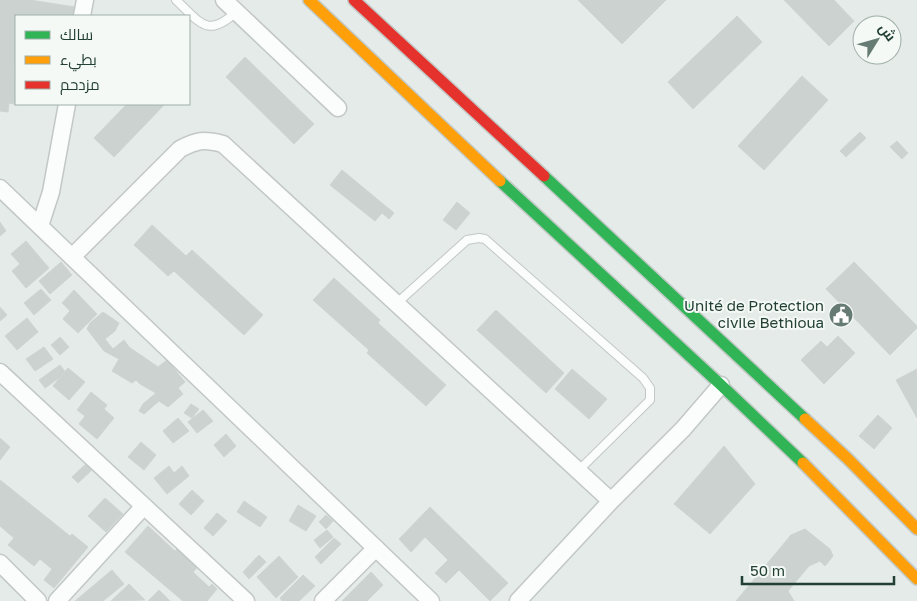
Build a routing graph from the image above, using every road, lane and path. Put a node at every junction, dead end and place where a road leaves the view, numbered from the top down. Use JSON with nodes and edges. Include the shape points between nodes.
{"nodes":[{"id":1,"x":85,"y":0,"type":"edge"},
{"id":2,"x":176,"y":0,"type":"edge"},
{"id":3,"x":224,"y":0,"type":"edge"},
{"id":4,"x":309,"y":0,"type":"edge"},
{"id":5,"x":360,"y":2,"type":"edge"},
{"id":6,"x":236,"y":12,"type":"junction"},
{"id":7,"x":82,"y":15,"type":"edge"},
{"id":8,"x":67,"y":105,"type":"edge"},
{"id":9,"x":338,"y":108,"type":"dead end"},
{"id":10,"x":0,"y":188,"type":"edge"},
{"id":11,"x":40,"y":226,"type":"junction"},
{"id":12,"x":72,"y":257,"type":"junction"},
{"id":13,"x":397,"y":303,"type":"junction"},
{"id":14,"x":0,"y":372,"type":"edge"},
{"id":15,"x":721,"y":384,"type":"junction"},
{"id":16,"x":579,"y":470,"type":"junction"},
{"id":17,"x":611,"y":501,"type":"junction"},
{"id":18,"x":144,"y":506,"type":"junction"},
{"id":19,"x":917,"y":529,"type":"edge"},
{"id":20,"x":376,"y":548,"type":"junction"},
{"id":21,"x":0,"y":563,"type":"edge"},
{"id":22,"x":917,"y":578,"type":"edge"},
{"id":23,"x":32,"y":598,"type":"edge"},
{"id":24,"x":425,"y":599,"type":"edge"},
{"id":25,"x":57,"y":601,"type":"edge"},
{"id":26,"x":246,"y":601,"type":"edge"},
{"id":27,"x":324,"y":601,"type":"edge"},
{"id":28,"x":518,"y":601,"type":"edge"}],
"edges":[{"from":1,"to":7,"type":"street"},
{"from":2,"to":6,"type":"lane","via":[[200,22],[210,26],[221,25]]},
{"from":3,"to":6,"type":"street"},
{"from":4,"to":15,"type":"main road","via":[[507,188]]},
{"from":5,"to":19,"type":"main road","via":[[848,460]]},
{"from":6,"to":9,"type":"street"},
{"from":8,"to":11,"type":"street","via":[[51,192]]},
{"from":10,"to":11,"type":"street"},
{"from":11,"to":12,"type":"street"},
{"from":12,"to":13,"type":"street","via":[[180,149],[193,142],[208,140],[223,144],[235,153]]},
{"from":12,"to":20,"type":"street"},
{"from":13,"to":16,"type":"street"},
{"from":13,"to":16,"type":"lane","via":[[467,240],[485,239],[643,378],[650,388],[650,400]]},
{"from":14,"to":18,"type":"street"},
{"from":15,"to":17,"type":"street","via":[[683,429]]},
{"from":15,"to":22,"type":"main road"},
{"from":16,"to":17,"type":"street"},
{"from":17,"to":28,"type":"street"},
{"from":18,"to":25,"type":"street"},
{"from":18,"to":26,"type":"street"},
{"from":20,"to":24,"type":"street"},
{"from":20,"to":27,"type":"street"},
{"from":21,"to":23,"type":"street"}]}
